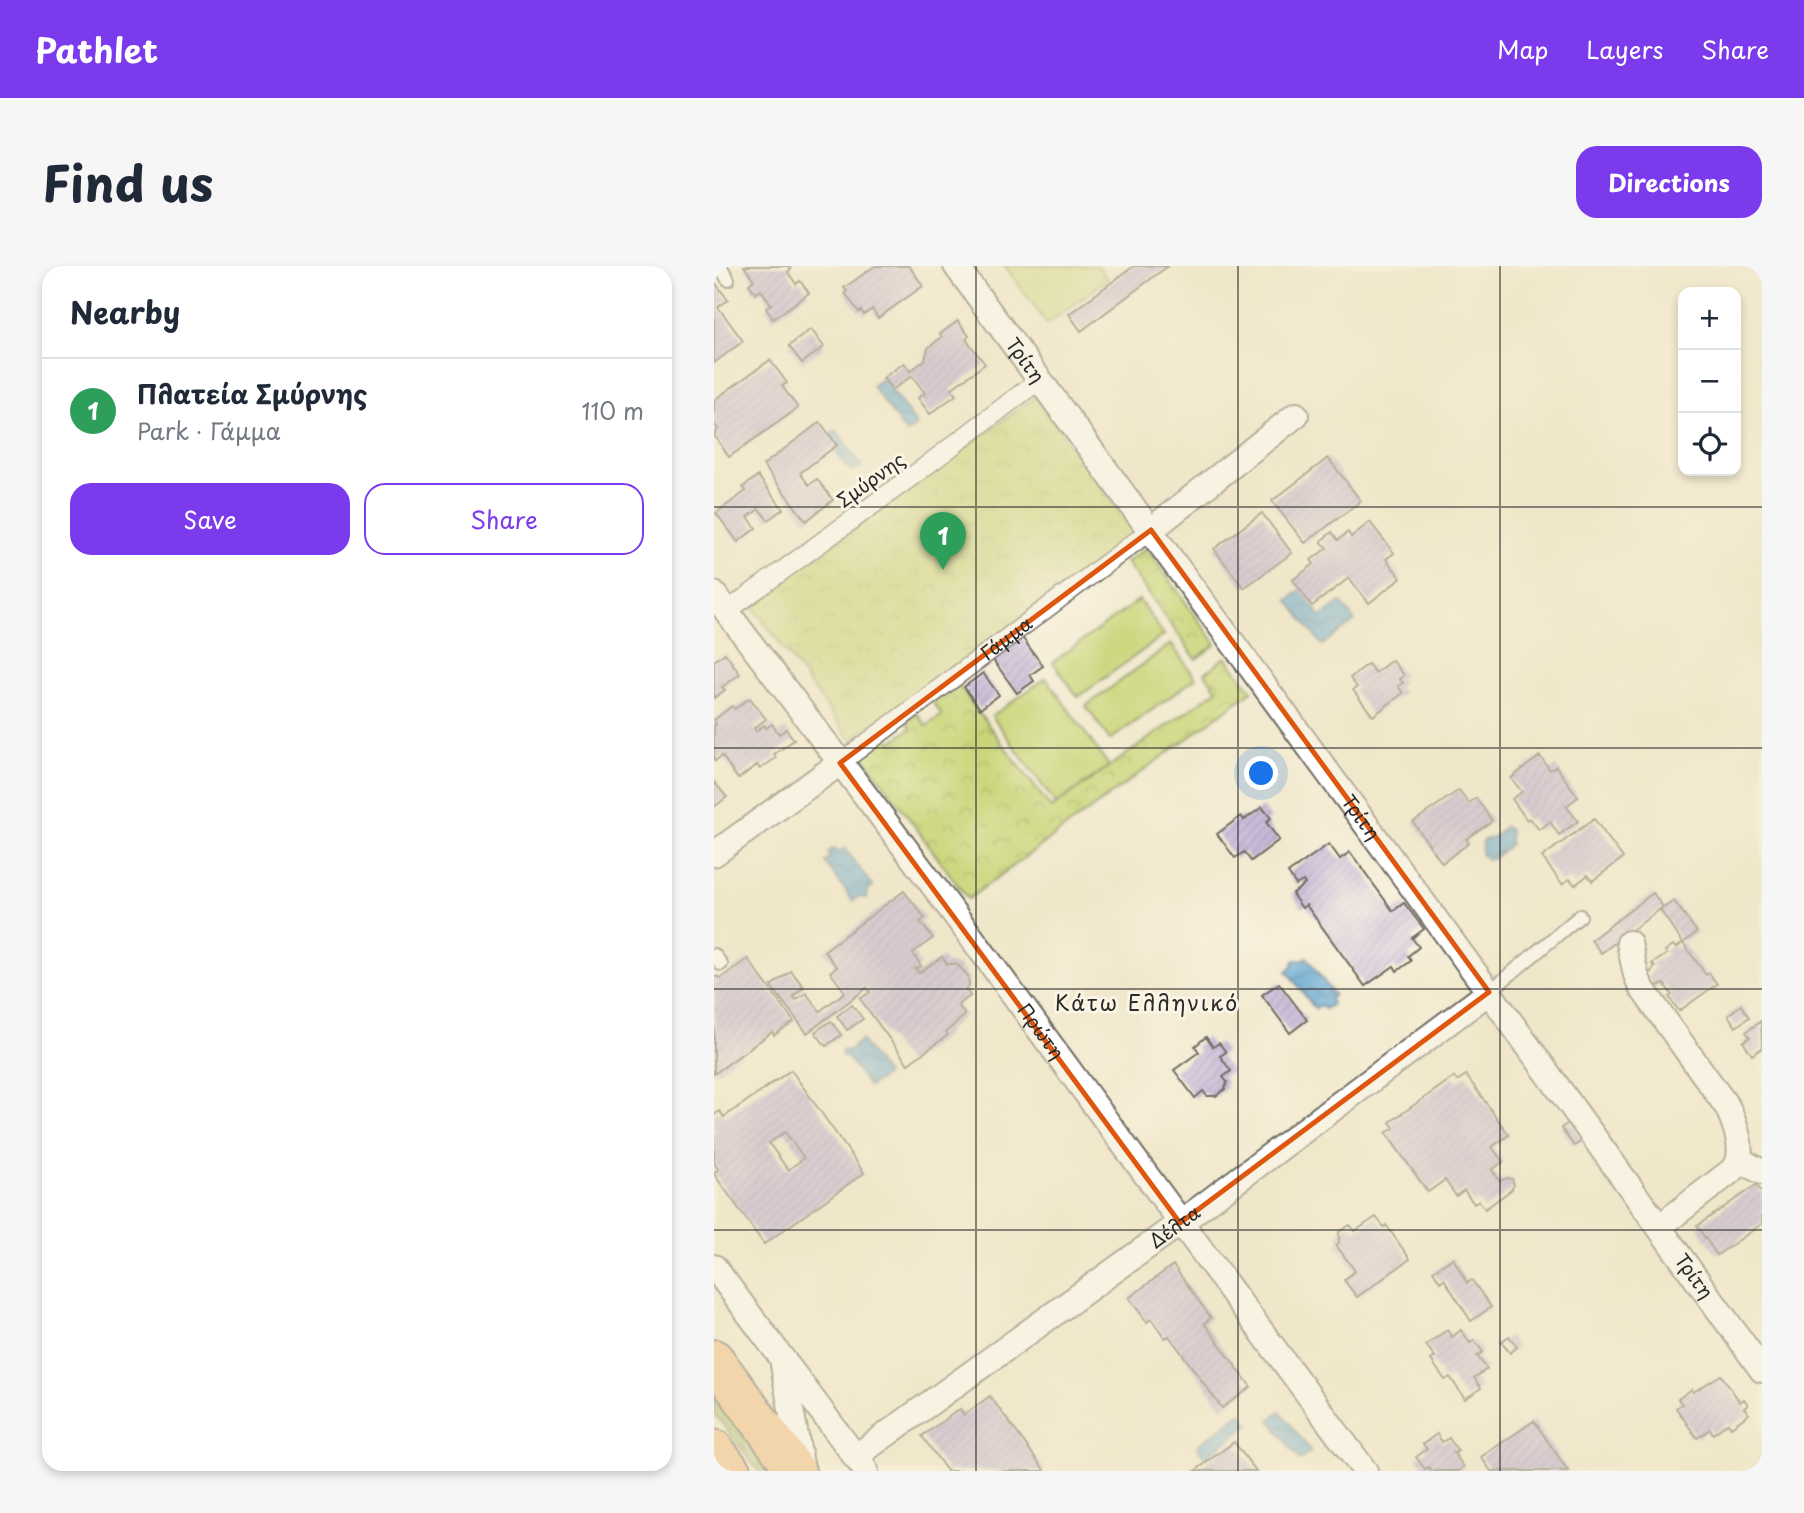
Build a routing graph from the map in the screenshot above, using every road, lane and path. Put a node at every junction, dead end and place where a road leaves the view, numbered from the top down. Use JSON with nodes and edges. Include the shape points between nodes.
{"nodes":[{"id":1,"x":720,"y":266,"type":"edge"},
{"id":2,"x":956,"y":266,"type":"edge"},
{"id":3,"x":728,"y":279,"type":"dead end"},
{"id":4,"x":1039,"y":380,"type":"junction"},
{"id":5,"x":1296,"y":415,"type":"dead end"},
{"id":6,"x":1151,"y":530,"type":"junction"},
{"id":7,"x":720,"y":603,"type":"edge"},
{"id":8,"x":840,"y":763,"type":"junction"},
{"id":9,"x":714,"y":854,"type":"edge"},
{"id":10,"x":1580,"y":916,"type":"dead end"},
{"id":11,"x":1629,"y":943,"type":"dead end"},
{"id":12,"x":1489,"y":992,"type":"junction"},
{"id":13,"x":1740,"y":1160,"type":"junction"},
{"id":14,"x":1762,"y":1172,"type":"edge"},
{"id":15,"x":1180,"y":1223,"type":"junction"},
{"id":16,"x":1659,"y":1227,"type":"junction"},
{"id":17,"x":714,"y":1267,"type":"edge"},
{"id":18,"x":714,"y":1359,"type":"edge"},
{"id":19,"x":782,"y":1360,"type":"junction"},
{"id":20,"x":1762,"y":1370,"type":"edge"},
{"id":21,"x":714,"y":1448,"type":"edge"},
{"id":22,"x":860,"y":1464,"type":"edge"},
{"id":23,"x":731,"y":1471,"type":"edge"},
{"id":24,"x":796,"y":1471,"type":"edge"},
{"id":25,"x":802,"y":1471,"type":"edge"},
{"id":26,"x":1365,"y":1471,"type":"edge"}],
"edges":[{"from":1,"to":3,"type":"lane"},
{"from":2,"to":4,"type":"street","name":"Τρίτη"},
{"from":4,"to":6,"type":"street","name":"Τρίτη"},
{"from":4,"to":7,"type":"street","name":"Σμύρνης","via":[[922,469]]},
{"from":5,"to":6,"type":"street","name":"Γάμμα"},
{"from":6,"to":8,"type":"street","name":"Γάμμα"},
{"from":6,"to":12,"type":"street","name":"Τρίτη"},
{"from":7,"to":8,"type":"street","name":"Πρώτη"},
{"from":8,"to":9,"type":"street","name":"Γάμμα"},
{"from":8,"to":15,"type":"street","name":"Πρώτη"},
{"from":10,"to":12,"type":"lane"},
{"from":11,"to":13,"type":"street","via":[[1641,987],[1728,1108]]},
{"from":12,"to":15,"type":"street","name":"Δέλτα"},
{"from":12,"to":16,"type":"street","name":"Τρίτη"},
{"from":13,"to":14,"type":"street"},
{"from":13,"to":16,"type":"street"},
{"from":15,"to":22,"type":"street","name":"Δέλτα"},
{"from":15,"to":26,"type":"street","name":"Πρώτη"},
{"from":16,"to":20,"type":"street","name":"Τρίτη"},
{"from":17,"to":19,"type":"street"},
{"from":18,"to":24,"type":"highway"},
{"from":19,"to":22,"type":"street"},
{"from":19,"to":25,"type":"street"},
{"from":21,"to":23,"type":"highway"}]}
